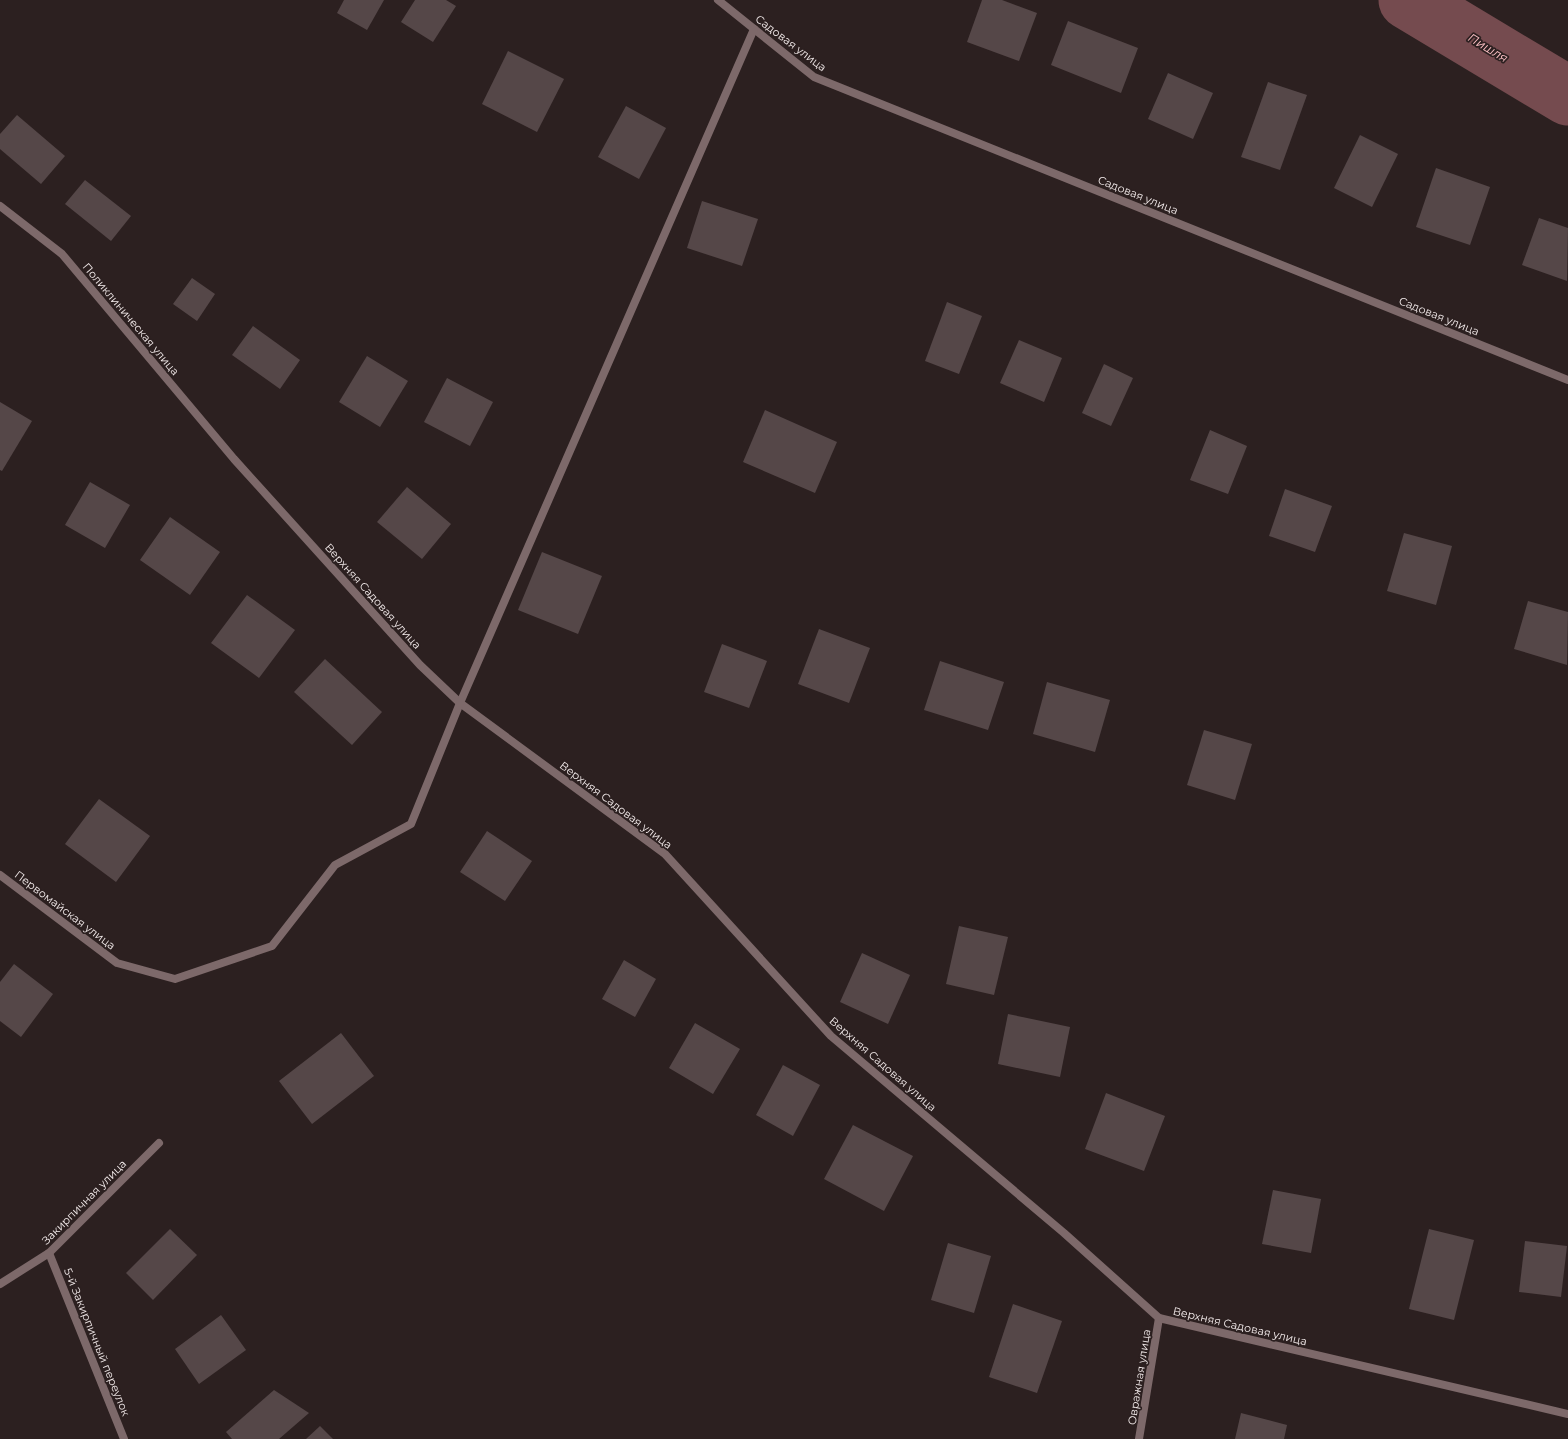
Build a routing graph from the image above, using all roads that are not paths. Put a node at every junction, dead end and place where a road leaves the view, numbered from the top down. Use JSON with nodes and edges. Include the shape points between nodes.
{"nodes":[{"id":1,"x":718,"y":0,"type":"edge"},
{"id":2,"x":754,"y":29,"type":"junction"},
{"id":3,"x":0,"y":206,"type":"edge"},
{"id":4,"x":1568,"y":380,"type":"edge"},
{"id":5,"x":234,"y":459,"type":"joint"},
{"id":6,"x":460,"y":702,"type":"junction"},
{"id":7,"x":0,"y":875,"type":"edge"},
{"id":8,"x":159,"y":1143,"type":"dead end"},
{"id":9,"x":49,"y":1253,"type":"junction"},
{"id":10,"x":0,"y":1284,"type":"edge"},
{"id":11,"x":1160,"y":1318,"type":"junction"},
{"id":12,"x":1568,"y":1414,"type":"edge"},
{"id":13,"x":124,"y":1439,"type":"edge"},
{"id":14,"x":1139,"y":1439,"type":"edge"}],
"edges":[{"from":1,"to":2,"type":"street","name":"Садовая улица"},
{"from":2,"to":4,"type":"street","name":"Садовая улица","via":[[814,77]]},
{"from":2,"to":6,"type":"street"},
{"from":3,"to":5,"type":"street","name":"Поликлиническая улица","via":[[62,254]]},
{"from":5,"to":6,"type":"street","name":"Верхняя Садовая улица","via":[[420,665]]},
{"from":6,"to":7,"type":"street","name":"Первомайская улица","via":[[411,824],[335,865],[272,946],[175,979],[117,963]]},
{"from":6,"to":11,"type":"street","name":"Верхняя Садовая улица","via":[[666,854],[831,1036],[1064,1233]]},
{"from":8,"to":9,"type":"street","name":"Закирпичная улица"},
{"from":9,"to":10,"type":"street","name":"Закирпичная улица"},
{"from":9,"to":13,"type":"street","name":"5-й Закирпичный переулок"},
{"from":11,"to":12,"type":"street","name":"Верхняя Садовая улица"},
{"from":11,"to":14,"type":"street","name":"Овражная улица"}]}
